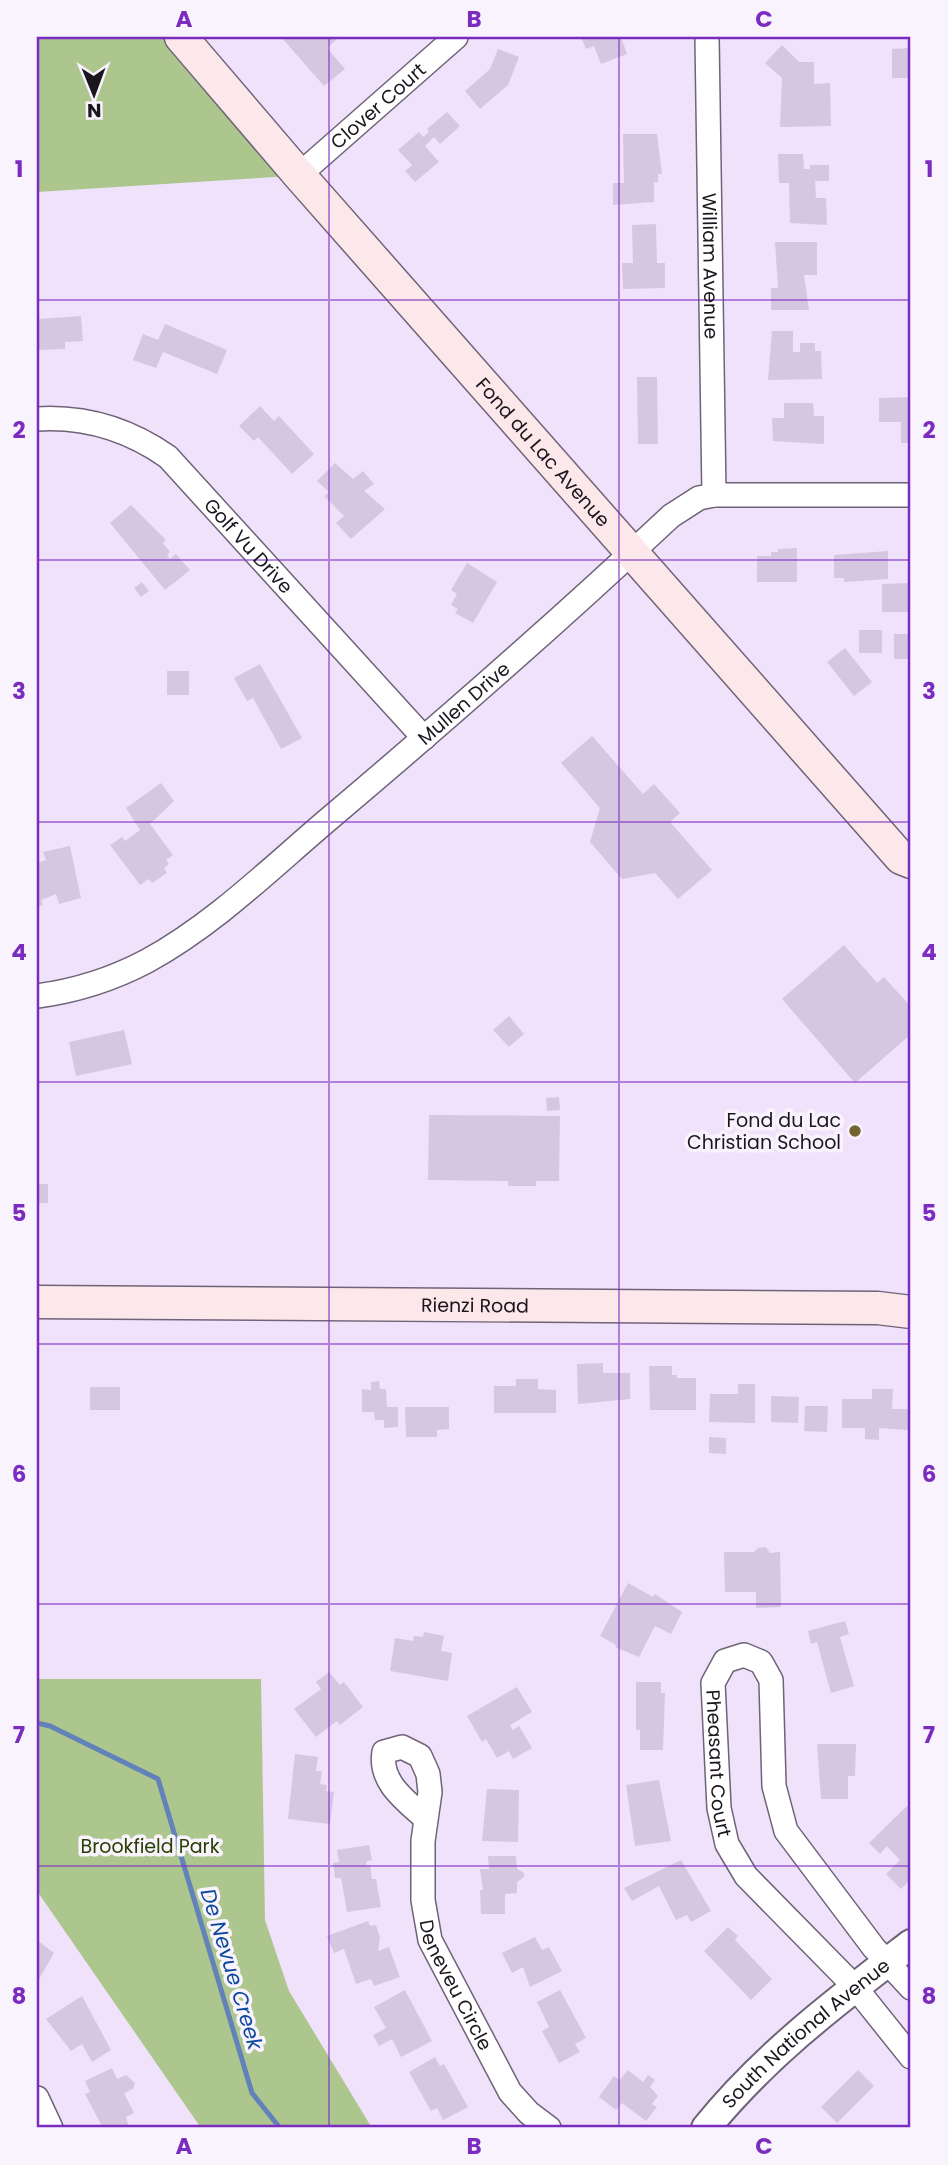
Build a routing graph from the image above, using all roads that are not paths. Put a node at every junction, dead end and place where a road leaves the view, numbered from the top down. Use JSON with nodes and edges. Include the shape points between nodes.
{"nodes":[{"id":1,"x":181,"y":37,"type":"edge"},
{"id":2,"x":456,"y":37,"type":"edge"},
{"id":3,"x":708,"y":37,"type":"edge"},
{"id":4,"x":299,"y":176,"type":"junction"},
{"id":5,"x":37,"y":419,"type":"edge"},
{"id":6,"x":714,"y":495,"type":"junction"},
{"id":7,"x":911,"y":495,"type":"edge"},
{"id":8,"x":631,"y":553,"type":"junction"},
{"id":9,"x":424,"y":738,"type":"junction"},
{"id":10,"x":911,"y":862,"type":"edge"},
{"id":11,"x":37,"y":996,"type":"edge"},
{"id":12,"x":911,"y":1296,"type":"edge"},
{"id":13,"x":37,"y":1302,"type":"edge"},
{"id":14,"x":878,"y":1308,"type":"junction"},
{"id":15,"x":911,"y":1311,"type":"edge"},
{"id":16,"x":426,"y":1819,"type":"dead end"},
{"id":17,"x":911,"y":1944,"type":"edge"},
{"id":18,"x":887,"y":1962,"type":"junction"},
{"id":19,"x":855,"y":1987,"type":"junction"},
{"id":20,"x":911,"y":1988,"type":"edge"},
{"id":21,"x":911,"y":2057,"type":"edge"},
{"id":22,"x":37,"y":2098,"type":"edge"},
{"id":23,"x":51,"y":2128,"type":"edge"},
{"id":24,"x":549,"y":2128,"type":"edge"},
{"id":25,"x":706,"y":2128,"type":"edge"}],
"edges":[{"from":1,"to":4,"type":"main road","name":"Fond du Lac Avenue"},
{"from":2,"to":4,"type":"street","name":"Clover Court"},
{"from":3,"to":6,"type":"street","name":"William Avenue"},
{"from":4,"to":8,"type":"main road","name":"Fond du Lac Avenue"},
{"from":5,"to":9,"type":"street","name":"Golf Vu Drive","via":[[75,419],[112,427],[168,457]]},
{"from":6,"to":7,"type":"street","name":"Mullen Drive"},
{"from":6,"to":8,"type":"street","name":"Mullen Drive","via":[[671,516]]},
{"from":8,"to":9,"type":"street","name":"Mullen Drive"},
{"from":8,"to":10,"type":"main road","name":"Fond du Lac Avenue","via":[[901,858]]},
{"from":9,"to":11,"type":"street","name":"Mullen Drive","via":[[176,944],[107,980]]},
{"from":12,"to":14,"type":"main road"},
{"from":13,"to":14,"type":"main road","name":"Rienzi Road"},
{"from":14,"to":15,"type":"main road","name":"Rienzi Road"},
{"from":16,"to":24,"type":"street","name":"Deneveu Circle","via":[[423,1912],[430,1940],[510,2092]]},
{"from":17,"to":18,"type":"street","name":"South National Avenue"},
{"from":18,"to":19,"type":"street","name":"South National Avenue"},
{"from":18,"to":19,"type":"street","name":"Pheasant Court","via":[[780,1817],[774,1786],[771,1680],[761,1662],[744,1655],[725,1661],[713,1683],[724,1837],[746,1876]]},
{"from":18,"to":20,"type":"street","name":"Pheasant Court"},
{"from":19,"to":21,"type":"street","name":"Pheasant Court"},
{"from":19,"to":25,"type":"street","name":"South National Avenue","via":[[774,2054]]},
{"from":22,"to":23,"type":"street"}]}
